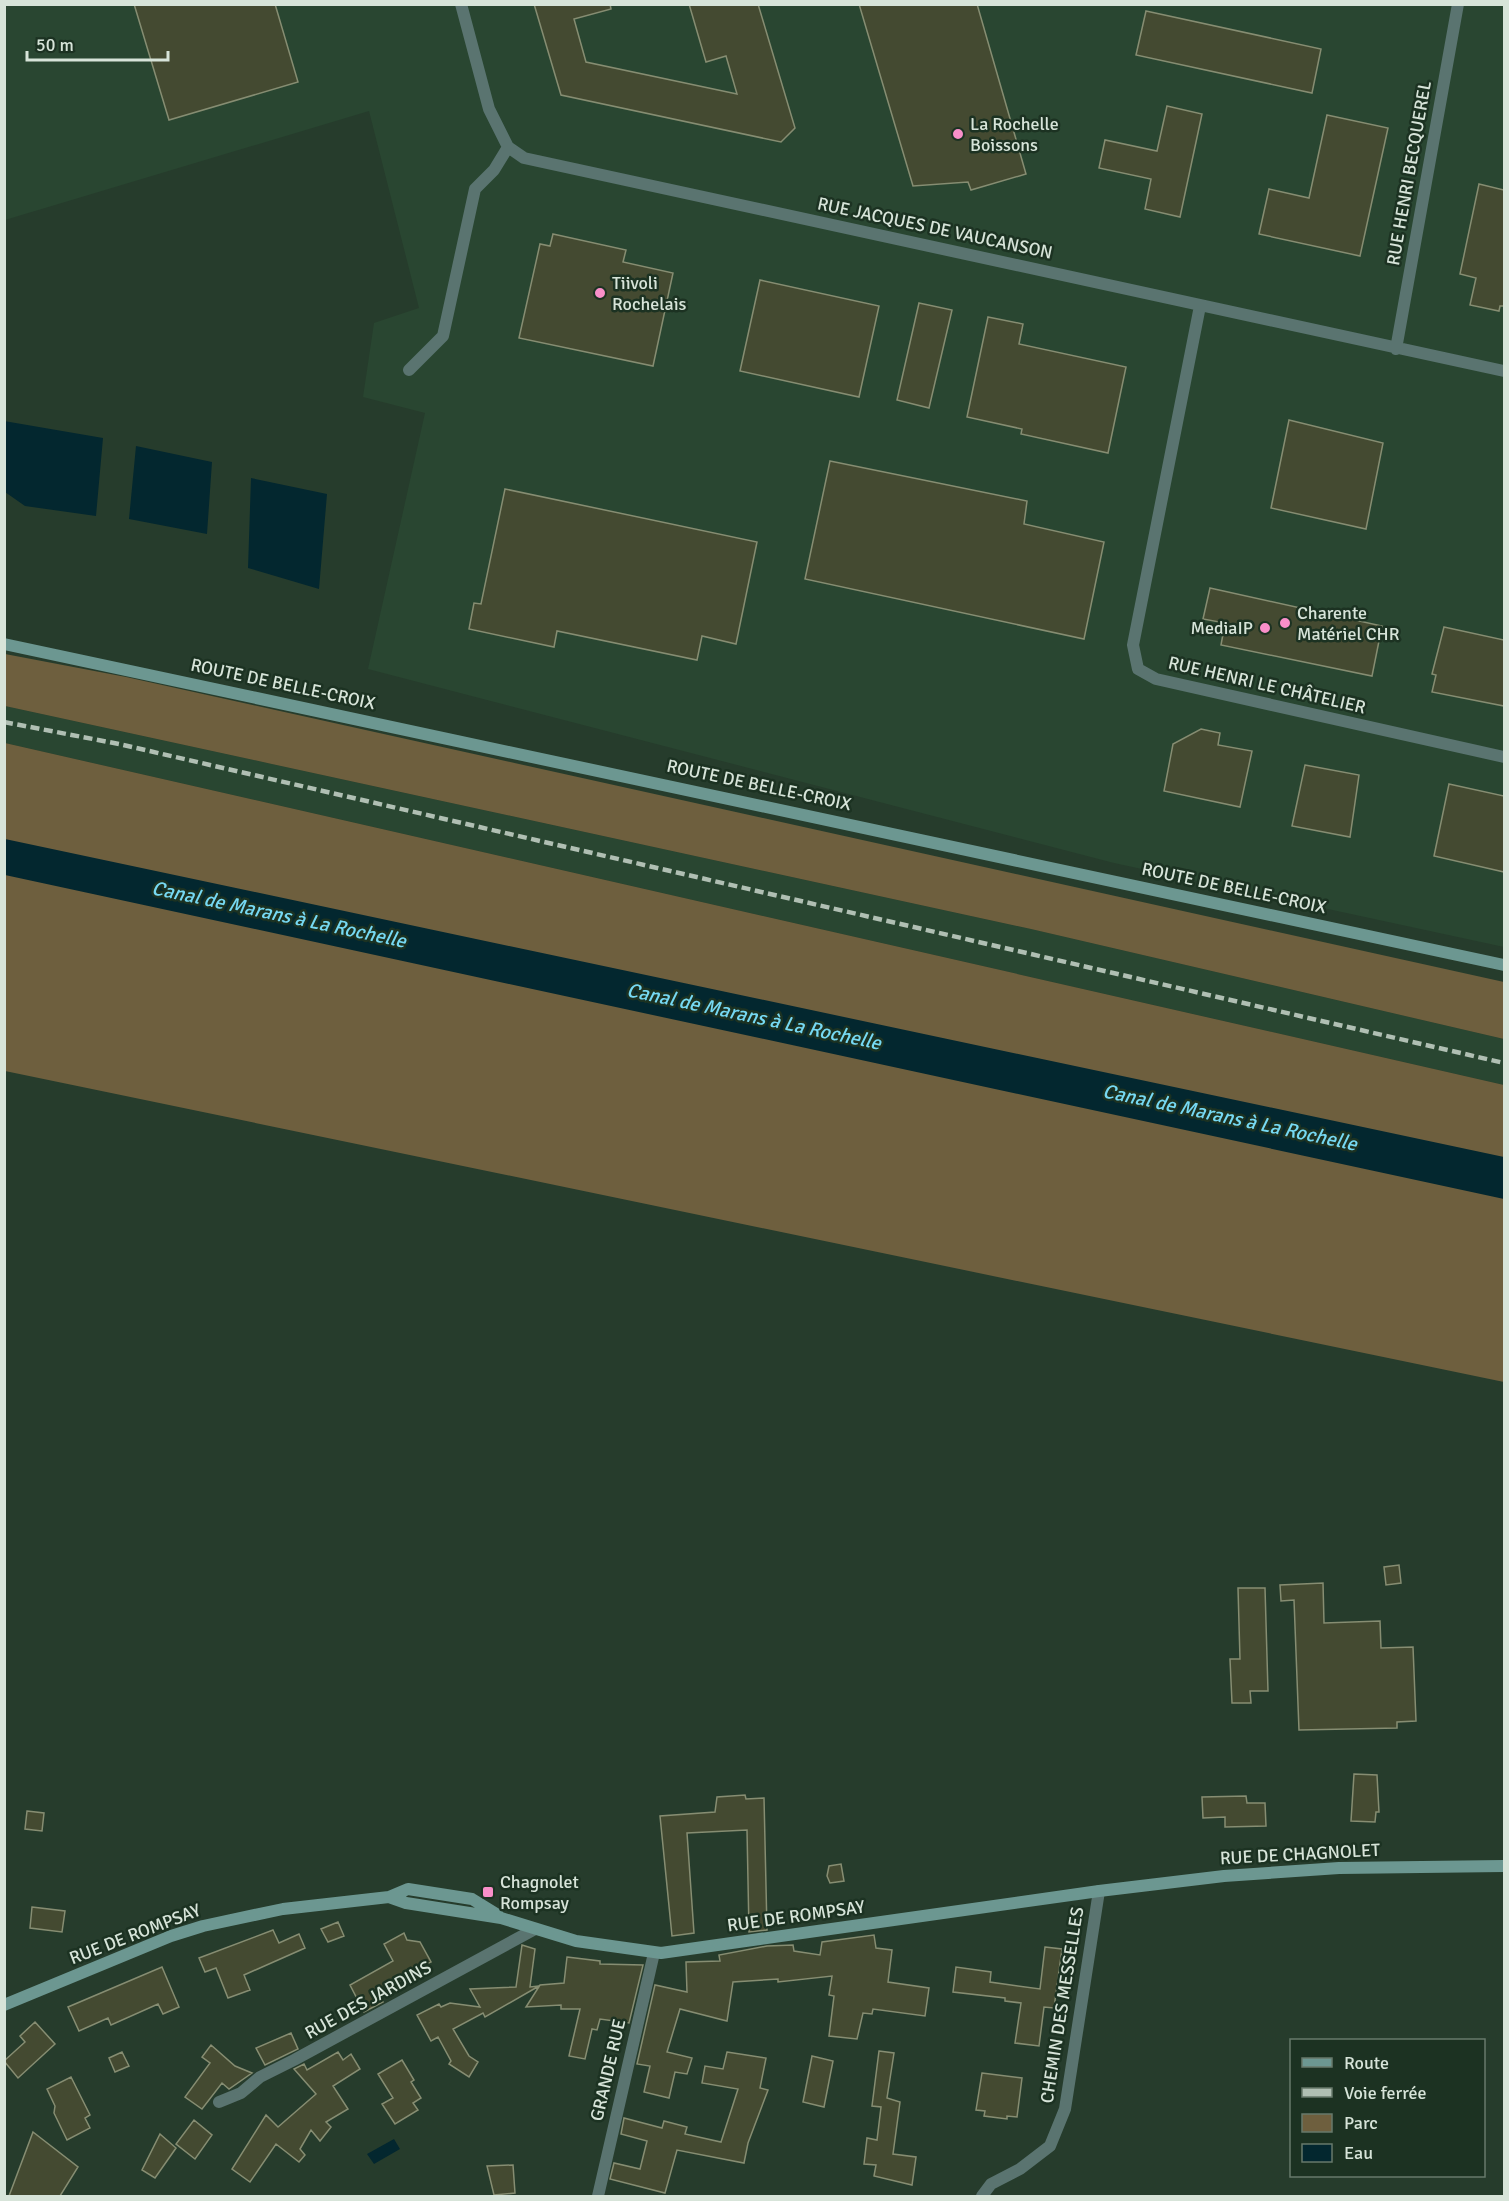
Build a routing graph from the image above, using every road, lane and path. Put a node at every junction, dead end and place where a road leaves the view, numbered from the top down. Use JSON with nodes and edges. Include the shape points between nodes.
{"nodes":[{"id":1,"x":461,"y":4,"type":"edge"},
{"id":2,"x":1458,"y":4,"type":"edge"},
{"id":3,"x":508,"y":147,"type":"junction"},
{"id":4,"x":1200,"y":306,"type":"junction"},
{"id":5,"x":1396,"y":349,"type":"junction"},
{"id":6,"x":409,"y":370,"type":"dead end"},
{"id":7,"x":1504,"y":371,"type":"edge"},
{"id":8,"x":4,"y":644,"type":"edge"},
{"id":9,"x":1504,"y":757,"type":"edge"},
{"id":10,"x":1504,"y":965,"type":"edge"},
{"id":11,"x":1504,"y":1866,"type":"edge"},
{"id":12,"x":1099,"y":1891,"type":"junction"},
{"id":13,"x":535,"y":1929,"type":"junction"},
{"id":14,"x":654,"y":1953,"type":"junction"},
{"id":15,"x":4,"y":2005,"type":"edge"},
{"id":16,"x":219,"y":2102,"type":"dead end"},
{"id":17,"x":598,"y":2196,"type":"edge"},
{"id":18,"x":982,"y":2196,"type":"edge"}],
"edges":[{"from":1,"to":3,"type":"street","via":[[489,109]]},
{"from":2,"to":5,"type":"street","name":"RUE HENRI BECQUEREL"},
{"from":3,"to":4,"type":"street","name":"RUE JACQUES DE VAUCANSON","via":[[524,158]]},
{"from":3,"to":6,"type":"street","via":[[494,170],[475,189],[443,336]]},
{"from":4,"to":5,"type":"street","name":"RUE JACQUES DE VAUCANSON"},
{"from":4,"to":9,"type":"street","name":"RUE HENRI LE CHÂTELIER","via":[[1133,645],[1138,669],[1156,679]]},
{"from":5,"to":7,"type":"street","name":"RUE JACQUES DE VAUCANSON"},
{"from":8,"to":10,"type":"street","name":"ROUTE DE BELLE-CROIX"},
{"from":11,"to":12,"type":"street","name":"RUE DE CHAGNOLET","via":[[1339,1868],[1224,1876]]},
{"from":12,"to":14,"type":"street","name":"RUE DE ROMPSAY"},
{"from":12,"to":18,"type":"street","name":"CHEMIN DES MESSELLES","via":[[1065,2109],[1050,2146],[1020,2169],[991,2184]]},
{"from":13,"to":14,"type":"street","name":"RUE DE ROMPSAY","via":[[576,1941]]},
{"from":13,"to":15,"type":"street","name":"RUE DE ROMPSAY","via":[[501,1918],[472,1899],[408,1889],[389,1897],[283,1909],[203,1926]]},
{"from":13,"to":16,"type":"street","name":"RUE DES JARDINS"},
{"from":14,"to":17,"type":"street","name":"GRANDE RUE"}]}
